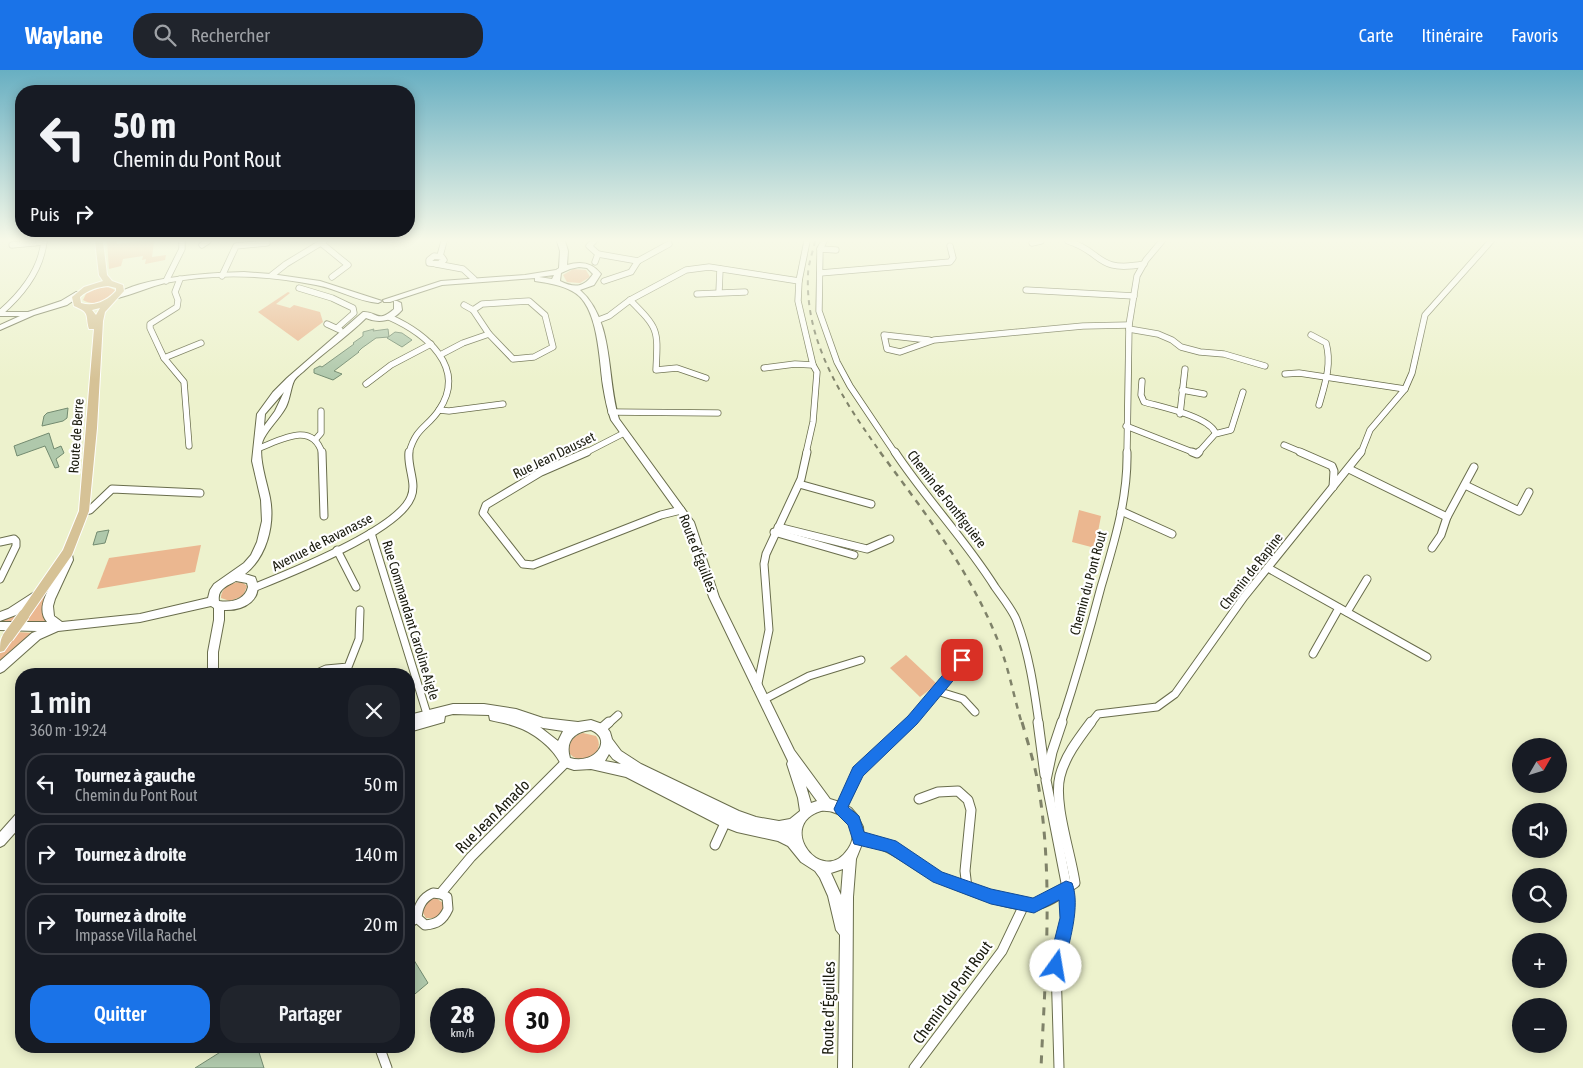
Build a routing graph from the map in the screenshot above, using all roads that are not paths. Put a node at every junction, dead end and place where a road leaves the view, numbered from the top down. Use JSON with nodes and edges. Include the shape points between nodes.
{"nodes":[{"id":1,"x":89,"y":287,"type":"edge"},
{"id":2,"x":26,"y":288,"type":"edge"},
{"id":3,"x":114,"y":288,"type":"edge"},
{"id":4,"x":136,"y":288,"type":"edge"},
{"id":5,"x":177,"y":288,"type":"edge"},
{"id":6,"x":299,"y":288,"type":"dead end"},
{"id":7,"x":334,"y":288,"type":"edge"},
{"id":8,"x":426,"y":288,"type":"edge"},
{"id":9,"x":572,"y":288,"type":"edge"},
{"id":10,"x":590,"y":288,"type":"edge"},
{"id":11,"x":653,"y":288,"type":"edge"},
{"id":12,"x":719,"y":288,"type":"edge"},
{"id":13,"x":799,"y":288,"type":"edge"},
{"id":14,"x":820,"y":288,"type":"edge"},
{"id":15,"x":1135,"y":288,"type":"edge"},
{"id":16,"x":1449,"y":288,"type":"edge"},
{"id":17,"x":342,"y":290,"type":"junction"},
{"id":18,"x":1026,"y":290,"type":"dead end"},
{"id":19,"x":119,"y":292,"type":"junction"},
{"id":20,"x":719,"y":292,"type":"junction"},
{"id":21,"x":745,"y":292,"type":"dead end"},
{"id":22,"x":79,"y":294,"type":"junction"},
{"id":23,"x":697,"y":294,"type":"dead end"},
{"id":24,"x":406,"y":295,"type":"junction"},
{"id":25,"x":1134,"y":296,"type":"junction"},
{"id":26,"x":332,"y":298,"type":"junction"},
{"id":27,"x":365,"y":300,"type":"junction"},
{"id":28,"x":387,"y":300,"type":"junction"},
{"id":29,"x":630,"y":300,"type":"junction"},
{"id":30,"x":378,"y":301,"type":"junction"},
{"id":31,"x":588,"y":301,"type":"junction"},
{"id":32,"x":109,"y":302,"type":"junction"},
{"id":33,"x":64,"y":303,"type":"junction"},
{"id":34,"x":464,"y":305,"type":"dead end"},
{"id":35,"x":83,"y":306,"type":"junction"},
{"id":36,"x":397,"y":307,"type":"junction"},
{"id":37,"x":473,"y":310,"type":"junction"},
{"id":38,"x":366,"y":312,"type":"junction"},
{"id":39,"x":0,"y":314,"type":"edge"},
{"id":40,"x":11,"y":314,"type":"junction"},
{"id":41,"x":389,"y":317,"type":"junction"},
{"id":42,"x":375,"y":319,"type":"junction"},
{"id":43,"x":400,"y":321,"type":"junction"},
{"id":44,"x":596,"y":321,"type":"junction"},
{"id":45,"x":327,"y":324,"type":"dead end"},
{"id":46,"x":354,"y":326,"type":"junction"},
{"id":47,"x":1129,"y":327,"type":"junction"},
{"id":48,"x":337,"y":328,"type":"junction"},
{"id":49,"x":2,"y":330,"type":"edge"},
{"id":50,"x":344,"y":334,"type":"junction"},
{"id":51,"x":489,"y":334,"type":"junction"},
{"id":52,"x":1311,"y":336,"type":"dead end"},
{"id":53,"x":929,"y":340,"type":"junction"},
{"id":54,"x":201,"y":343,"type":"dead end"},
{"id":55,"x":431,"y":344,"type":"junction"},
{"id":56,"x":442,"y":354,"type":"junction"},
{"id":57,"x":164,"y":358,"type":"junction"},
{"id":58,"x":813,"y":365,"type":"junction"},
{"id":59,"x":1266,"y":366,"type":"dead end"},
{"id":60,"x":764,"y":368,"type":"dead end"},
{"id":61,"x":1184,"y":369,"type":"dead end"},
{"id":62,"x":1285,"y":374,"type":"dead end"},
{"id":63,"x":706,"y":378,"type":"dead end"},
{"id":64,"x":1325,"y":378,"type":"junction"},
{"id":65,"x":290,"y":380,"type":"junction"},
{"id":66,"x":1142,"y":381,"type":"dead end"},
{"id":67,"x":366,"y":384,"type":"dead end"},
{"id":68,"x":1405,"y":389,"type":"junction"},
{"id":69,"x":1182,"y":390,"type":"junction"},
{"id":70,"x":1243,"y":392,"type":"dead end"},
{"id":71,"x":1204,"y":394,"type":"dead end"},
{"id":72,"x":503,"y":404,"type":"dead end"},
{"id":73,"x":1319,"y":405,"type":"dead end"},
{"id":74,"x":439,"y":410,"type":"junction"},
{"id":75,"x":322,"y":411,"type":"dead end"},
{"id":76,"x":611,"y":412,"type":"junction"},
{"id":77,"x":718,"y":413,"type":"dead end"},
{"id":78,"x":1180,"y":414,"type":"junction"},
{"id":79,"x":1126,"y":426,"type":"junction"},
{"id":80,"x":1215,"y":432,"type":"junction"},
{"id":81,"x":624,"y":433,"type":"junction"},
{"id":82,"x":315,"y":440,"type":"junction"},
{"id":83,"x":258,"y":444,"type":"junction"},
{"id":84,"x":1284,"y":445,"type":"dead end"},
{"id":85,"x":189,"y":446,"type":"dead end"},
{"id":86,"x":1474,"y":467,"type":"dead end"},
{"id":87,"x":1349,"y":468,"type":"junction"},
{"id":88,"x":799,"y":484,"type":"junction"},
{"id":89,"x":1465,"y":485,"type":"junction"},
{"id":90,"x":1333,"y":487,"type":"junction"},
{"id":91,"x":1529,"y":492,"type":"dead end"},
{"id":92,"x":200,"y":493,"type":"dead end"},
{"id":93,"x":871,"y":504,"type":"dead end"},
{"id":94,"x":84,"y":510,"type":"junction"},
{"id":95,"x":682,"y":510,"type":"junction"},
{"id":96,"x":1121,"y":511,"type":"junction"},
{"id":97,"x":324,"y":516,"type":"dead end"},
{"id":98,"x":1446,"y":516,"type":"junction"},
{"id":99,"x":776,"y":529,"type":"junction"},
{"id":100,"x":372,"y":533,"type":"junction"},
{"id":101,"x":1172,"y":534,"type":"dead end"},
{"id":102,"x":890,"y":538,"type":"dead end"},
{"id":103,"x":0,"y":542,"type":"edge"},
{"id":104,"x":1432,"y":548,"type":"dead end"},
{"id":105,"x":337,"y":550,"type":"junction"},
{"id":106,"x":68,"y":552,"type":"junction"},
{"id":107,"x":854,"y":555,"type":"dead end"},
{"id":108,"x":248,"y":566,"type":"junction"},
{"id":109,"x":57,"y":567,"type":"junction"},
{"id":110,"x":1268,"y":568,"type":"junction"},
{"id":111,"x":247,"y":578,"type":"junction"},
{"id":112,"x":0,"y":579,"type":"edge"},
{"id":113,"x":1367,"y":579,"type":"dead end"},
{"id":114,"x":229,"y":580,"type":"junction"},
{"id":115,"x":356,"y":587,"type":"dead end"},
{"id":116,"x":253,"y":588,"type":"junction"},
{"id":117,"x":41,"y":591,"type":"junction"},
{"id":118,"x":216,"y":600,"type":"junction"},
{"id":119,"x":230,"y":607,"type":"junction"},
{"id":120,"x":1339,"y":608,"type":"junction"},
{"id":121,"x":360,"y":610,"type":"dead end"},
{"id":122,"x":1347,"y":612,"type":"junction"},
{"id":123,"x":0,"y":617,"type":"edge"},
{"id":124,"x":219,"y":620,"type":"junction"},
{"id":125,"x":0,"y":626,"type":"edge"},
{"id":126,"x":60,"y":627,"type":"junction"},
{"id":127,"x":0,"y":647,"type":"edge"},
{"id":128,"x":1313,"y":654,"type":"dead end"},
{"id":129,"x":1428,"y":656,"type":"dead end"},
{"id":130,"x":862,"y":660,"type":"dead end"},
{"id":131,"x":962,"y":660,"type":"dead end"},
{"id":132,"x":0,"y":668,"type":"edge"},
{"id":133,"x":213,"y":668,"type":"edge"},
{"id":134,"x":350,"y":668,"type":"edge"},
{"id":135,"x":413,"y":668,"type":"edge"},
{"id":136,"x":415,"y":675,"type":"edge"},
{"id":137,"x":757,"y":688,"type":"junction"},
{"id":138,"x":937,"y":691,"type":"junction"},
{"id":139,"x":763,"y":700,"type":"junction"},
{"id":140,"x":975,"y":712,"type":"dead end"},
{"id":141,"x":427,"y":714,"type":"junction"},
{"id":142,"x":618,"y":715,"type":"dead end"},
{"id":143,"x":415,"y":718,"type":"edge"},
{"id":144,"x":415,"y":726,"type":"edge"},
{"id":145,"x":577,"y":727,"type":"junction"},
{"id":146,"x":600,"y":729,"type":"junction"},
{"id":147,"x":607,"y":742,"type":"junction"},
{"id":148,"x":790,"y":754,"type":"junction"},
{"id":149,"x":564,"y":758,"type":"junction"},
{"id":150,"x":592,"y":764,"type":"junction"},
{"id":151,"x":1046,"y":780,"type":"junction"},
{"id":152,"x":919,"y":799,"type":"dead end"},
{"id":153,"x":827,"y":806,"type":"junction"},
{"id":154,"x":840,"y":809,"type":"junction"},
{"id":155,"x":804,"y":815,"type":"junction"},
{"id":156,"x":726,"y":821,"type":"junction"},
{"id":157,"x":15,"y":824,"type":"edge"},
{"id":158,"x":859,"y":839,"type":"junction"},
{"id":159,"x":0,"y":841,"type":"edge"},
{"id":160,"x":715,"y":845,"type":"dead end"},
{"id":161,"x":798,"y":847,"type":"junction"},
{"id":162,"x":850,"y":858,"type":"junction"},
{"id":163,"x":818,"y":866,"type":"junction"},
{"id":164,"x":967,"y":888,"type":"junction"},
{"id":165,"x":1066,"y":888,"type":"junction"},
{"id":166,"x":441,"y":893,"type":"junction"},
{"id":167,"x":1024,"y":905,"type":"junction"},
{"id":168,"x":415,"y":916,"type":"edge"},
{"id":169,"x":415,"y":922,"type":"edge"},
{"id":170,"x":847,"y":948,"type":"junction"},
{"id":171,"x":382,"y":1053,"type":"edge"},
{"id":172,"x":387,"y":1068,"type":"edge"},
{"id":173,"x":845,"y":1068,"type":"edge"},
{"id":174,"x":914,"y":1068,"type":"edge"},
{"id":175,"x":1059,"y":1068,"type":"edge"}],
"edges":[{"from":1,"to":22,"type":"main road"},
{"from":2,"to":40,"type":"street"},
{"from":3,"to":19,"type":"main road"},
{"from":4,"to":19,"type":"street"},
{"from":5,"to":57,"type":"street","via":[[177,307],[150,324],[151,333]]},
{"from":6,"to":26,"type":"street"},
{"from":7,"to":17,"type":"street"},
{"from":8,"to":24,"type":"street"},
{"from":9,"to":31,"type":"street","name":"Route d'Éguilles"},
{"from":10,"to":31,"type":"street"},
{"from":11,"to":29,"type":"street"},
{"from":12,"to":20,"type":"street"},
{"from":13,"to":58,"type":"street","via":[[798,301]]},
{"from":14,"to":151,"type":"street","name":"Chemin de Fontfiguière","via":[[819,311],[837,362],[850,386],[917,485],[977,558],[1015,617],[1034,686]]},
{"from":15,"to":25,"type":"street","name":"Chemin du Pont Rout"},
{"from":16,"to":68,"type":"street","name":"Chemin de Rapine","via":[[1425,315],[1412,373]]},
{"from":17,"to":26,"type":"street"},
{"from":17,"to":27,"type":"street"},
{"from":18,"to":25,"type":"street"},
{"from":19,"to":32,"type":"main road"},
{"from":20,"to":21,"type":"street"},
{"from":20,"to":23,"type":"street"},
{"from":22,"to":33,"type":"street"},
{"from":22,"to":35,"type":"main road","name":"Route de Berre","via":[[76,301]]},
{"from":24,"to":28,"type":"street"},
{"from":24,"to":36,"type":"street"},
{"from":25,"to":47,"type":"street","name":"Chemin du Pont Rout"},
{"from":26,"to":48,"type":"street","via":[[352,308],[354,313]]},
{"from":27,"to":30,"type":"street"},
{"from":27,"to":38,"type":"street"},
{"from":28,"to":30,"type":"street"},
{"from":28,"to":36,"type":"street"},
{"from":29,"to":44,"type":"street","via":[[609,316]]},
{"from":29,"to":63,"type":"street","via":[[650,320],[658,336],[656,370],[677,368]]},
{"from":30,"to":38,"type":"street"},
{"from":31,"to":44,"type":"street","name":"Route d'Éguilles"},
{"from":32,"to":35,"type":"main road"},
{"from":32,"to":94,"type":"main road","name":"Route de Berre","via":[[99,321]]},
{"from":33,"to":35,"type":"street"},
{"from":33,"to":40,"type":"street","via":[[31,313]]},
{"from":34,"to":37,"type":"street"},
{"from":35,"to":109,"type":"main road","name":"Route de Berre","via":[[93,317],[80,497]]},
{"from":36,"to":41,"type":"street"},
{"from":36,"to":43,"type":"street"},
{"from":37,"to":51,"type":"street"},
{"from":37,"to":51,"type":"street","via":[[482,304],[529,301],[545,315],[553,347],[536,357],[513,359]]},
{"from":38,"to":42,"type":"street"},
{"from":38,"to":46,"type":"street"},
{"from":39,"to":40,"type":"street"},
{"from":40,"to":49,"type":"street"},
{"from":41,"to":42,"type":"street"},
{"from":41,"to":43,"type":"street"},
{"from":42,"to":46,"type":"street"},
{"from":43,"to":55,"type":"street"},
{"from":44,"to":76,"type":"street","name":"Route d'Éguilles"},
{"from":45,"to":48,"type":"street"},
{"from":46,"to":50,"type":"street"},
{"from":47,"to":53,"type":"street","via":[[1075,325]]},
{"from":47,"to":59,"type":"street","via":[[1158,334],[1181,347],[1224,354]]},
{"from":47,"to":79,"type":"street","name":"Chemin du Pont Rout"},
{"from":48,"to":50,"type":"street"},
{"from":50,"to":65,"type":"street"},
{"from":51,"to":56,"type":"street"},
{"from":52,"to":64,"type":"street","via":[[1326,343],[1329,352]]},
{"from":53,"to":53,"type":"street","via":[[894,353],[887,349],[884,335]]},
{"from":54,"to":57,"type":"street"},
{"from":55,"to":56,"type":"street"},
{"from":55,"to":67,"type":"street","via":[[391,365]]},
{"from":56,"to":74,"type":"street","name":"Avenue de Ravanasse","via":[[450,382]]},
{"from":57,"to":85,"type":"street","via":[[184,382]]},
{"from":58,"to":60,"type":"street"},
{"from":58,"to":88,"type":"street","via":[[817,372],[813,422]]},
{"from":61,"to":69,"type":"street"},
{"from":62,"to":64,"type":"street"},
{"from":64,"to":68,"type":"street"},
{"from":64,"to":73,"type":"street"},
{"from":65,"to":83,"type":"street","via":[[284,406]]},
{"from":65,"to":83,"type":"street","via":[[261,414]]},
{"from":66,"to":78,"type":"street","via":[[1140,395],[1144,402]]},
{"from":68,"to":87,"type":"street","name":"Chemin de Rapine","via":[[1370,430],[1360,455]]},
{"from":69,"to":71,"type":"street"},
{"from":69,"to":78,"type":"street"},
{"from":70,"to":80,"type":"street","via":[[1231,430]]},
{"from":72,"to":74,"type":"street","via":[[449,412]]},
{"from":74,"to":100,"type":"street","name":"Avenue de Ravanasse","via":[[415,434],[408,456],[412,496],[400,511]]},
{"from":75,"to":82,"type":"street","via":[[321,434]]},
{"from":76,"to":77,"type":"street"},
{"from":76,"to":81,"type":"street","name":"Route d'Éguilles"},
{"from":78,"to":80,"type":"street","via":[[1212,426]]},
{"from":79,"to":80,"type":"street","via":[[1198,454]]},
{"from":79,"to":96,"type":"street","name":"Chemin du Pont Rout","via":[[1127,467]]},
{"from":81,"to":95,"type":"street","name":"Route d'Éguilles"},
{"from":81,"to":95,"type":"street","name":"Rue Jean Dausset","via":[[541,472],[486,505],[483,513],[523,564],[533,565],[661,515]]},
{"from":82,"to":83,"type":"street","via":[[306,434]]},
{"from":82,"to":97,"type":"street","via":[[322,451]]},
{"from":83,"to":108,"type":"street","via":[[258,469],[266,500],[267,521],[258,552]]},
{"from":84,"to":90,"type":"street","via":[[1332,466]]},
{"from":86,"to":89,"type":"street"},
{"from":87,"to":90,"type":"street","name":"Chemin de Rapine"},
{"from":87,"to":98,"type":"street"},
{"from":88,"to":93,"type":"street"},
{"from":88,"to":99,"type":"street"},
{"from":89,"to":91,"type":"street","via":[[1519,511]]},
{"from":89,"to":98,"type":"street"},
{"from":90,"to":110,"type":"street","name":"Chemin de Rapine"},
{"from":92,"to":94,"type":"street","via":[[112,489],[90,510]]},
{"from":94,"to":106,"type":"main road","name":"Route de Berre"},
{"from":95,"to":137,"type":"street","name":"Route d'Éguilles","via":[[722,615]]},
{"from":96,"to":101,"type":"street"},
{"from":96,"to":151,"type":"street","name":"Chemin du Pont Rout"},
{"from":98,"to":104,"type":"street","via":[[1441,534]]},
{"from":99,"to":102,"type":"street","via":[[867,549]]},
{"from":99,"to":107,"type":"street"},
{"from":99,"to":137,"type":"street","via":[[764,564],[769,630]]},
{"from":100,"to":105,"type":"street","name":"Avenue de Ravanasse"},
{"from":100,"to":135,"type":"street","name":"Rue Commandant Caroline Aigle"},
{"from":103,"to":112,"type":"street","via":[[7,539],[16,541]]},
{"from":105,"to":115,"type":"street"},
{"from":105,"to":116,"type":"street","name":"Avenue de Ravanasse"},
{"from":106,"to":109,"type":"main road","name":"Route de Berre"},
{"from":106,"to":126,"type":"street","via":[[68,560],[48,606],[49,618]]},
{"from":108,"to":111,"type":"street"},
{"from":108,"to":114,"type":"street"},
{"from":109,"to":117,"type":"main road","name":"Route de Berre"},
{"from":110,"to":120,"type":"street"},
{"from":110,"to":165,"type":"street","name":"Chemin de Rapine","via":[[1175,694],[1157,707],[1098,714],[1083,730],[1059,782],[1075,883]]},
{"from":111,"to":114,"type":"street"},
{"from":111,"to":116,"type":"street"},
{"from":113,"to":122,"type":"street"},
{"from":114,"to":118,"type":"street"},
{"from":116,"to":119,"type":"street","via":[[246,600]]},
{"from":117,"to":123,"type":"street"},
{"from":117,"to":127,"type":"main road","name":"Route de Berre","bridge":true},
{"from":118,"to":119,"type":"street"},
{"from":118,"to":124,"type":"street"},
{"from":118,"to":126,"type":"street","via":[[140,618]]},
{"from":119,"to":124,"type":"street"},
{"from":120,"to":122,"type":"street"},
{"from":120,"to":128,"type":"street"},
{"from":121,"to":134,"type":"street","via":[[357,652]]},
{"from":122,"to":129,"type":"street"},
{"from":124,"to":133,"type":"street","via":[[212,652]]},
{"from":125,"to":126,"type":"street"},
{"from":126,"to":132,"type":"street","via":[[36,636]]},
{"from":130,"to":139,"type":"street","via":[[809,676]]},
{"from":131,"to":138,"type":"street"},
{"from":136,"to":141,"type":"street","name":"Rue Commandant Caroline Aigle"},
{"from":137,"to":139,"type":"street","name":"Route d'Éguilles"},
{"from":138,"to":140,"type":"street","via":[[964,699]]},
{"from":138,"to":154,"type":"street","via":[[913,720],[858,772]]},
{"from":139,"to":148,"type":"street","name":"Route d'Éguilles"},
{"from":141,"to":143,"type":"street"},
{"from":141,"to":145,"type":"street","via":[[453,709],[492,710],[543,724]]},
{"from":142,"to":146,"type":"street"},
{"from":144,"to":149,"type":"street","via":[[468,714],[494,716],[531,727],[549,738]]},
{"from":145,"to":146,"type":"street","via":[[591,725]]},
{"from":145,"to":149,"type":"street","via":[[562,743]]},
{"from":146,"to":147,"type":"street"},
{"from":147,"to":150,"type":"street","via":[[606,751]]},
{"from":147,"to":155,"type":"street","via":[[617,755],[637,768],[739,818],[779,827],[792,824]]},
{"from":148,"to":153,"type":"street","name":"Route d'Éguilles"},
{"from":148,"to":155,"type":"street","name":"Route d'Éguilles","via":[[804,798]]},
{"from":149,"to":150,"type":"street","via":[[584,766]]},
{"from":149,"to":166,"type":"street","name":"Rue Jean Amado"},
{"from":150,"to":156,"type":"street","via":[[632,773]]},
{"from":151,"to":165,"type":"street","name":"Chemin du Pont Rout"},
{"from":152,"to":164,"type":"street","via":[[938,792],[958,791],[968,800],[971,810],[965,871]]},
{"from":153,"to":154,"type":"street"},
{"from":153,"to":155,"type":"street","via":[[819,806]]},
{"from":154,"to":158,"type":"street","via":[[854,821]]},
{"from":155,"to":161,"type":"street","via":[[796,831]]},
{"from":156,"to":160,"type":"street"},
{"from":156,"to":161,"type":"street","via":[[785,837]]},
{"from":157,"to":159,"type":"street"},
{"from":158,"to":162,"type":"street"},
{"from":158,"to":164,"type":"street","via":[[891,846],[938,877]]},
{"from":161,"to":163,"type":"street","via":[[802,855]]},
{"from":162,"to":163,"type":"street","via":[[835,866]]},
{"from":162,"to":170,"type":"street","name":"Route d'Éguilles"},
{"from":163,"to":170,"type":"street","name":"Route d'Éguilles","via":[[837,898]]},
{"from":164,"to":167,"type":"street"},
{"from":165,"to":167,"type":"street","via":[[1034,906]]},
{"from":165,"to":175,"type":"street","via":[[1067,918],[1056,966]]},
{"from":166,"to":168,"type":"street","via":[[428,895]]},
{"from":166,"to":169,"type":"street","via":[[449,900],[446,916],[431,925]]},
{"from":167,"to":174,"type":"street","name":"Chemin du Pont Rout","via":[[1002,951]]},
{"from":170,"to":173,"type":"street","name":"Route d'Éguilles"},
{"from":171,"to":172,"type":"street"}]}
